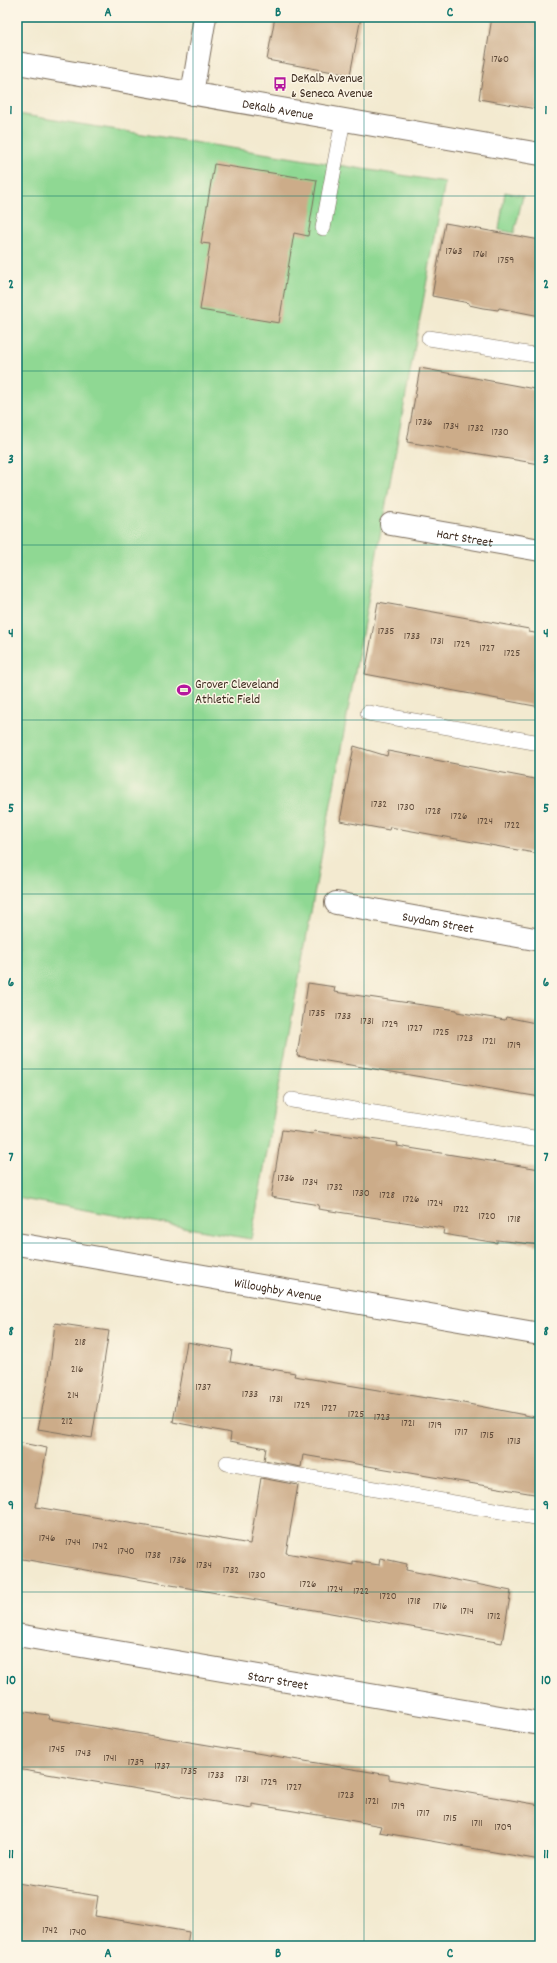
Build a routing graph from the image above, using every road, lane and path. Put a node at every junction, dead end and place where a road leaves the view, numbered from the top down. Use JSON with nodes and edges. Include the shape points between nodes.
{"nodes":[{"id":1,"x":205,"y":17,"type":"edge"},
{"id":2,"x":17,"y":64,"type":"edge"},
{"id":3,"x":192,"y":94,"type":"junction"},
{"id":4,"x":343,"y":120,"type":"junction"},
{"id":5,"x":540,"y":154,"type":"edge"},
{"id":6,"x":324,"y":228,"type":"dead end"},
{"id":7,"x":429,"y":338,"type":"dead end"},
{"id":8,"x":540,"y":356,"type":"edge"},
{"id":9,"x":391,"y":524,"type":"dead end"},
{"id":10,"x":540,"y":550,"type":"edge"},
{"id":11,"x":368,"y":713,"type":"dead end"},
{"id":12,"x":540,"y":743,"type":"edge"},
{"id":13,"x":336,"y":903,"type":"dead end"},
{"id":14,"x":540,"y":940,"type":"edge"},
{"id":15,"x":292,"y":1100,"type":"dead end"},
{"id":16,"x":540,"y":1138,"type":"edge"},
{"id":17,"x":17,"y":1244,"type":"edge"},
{"id":18,"x":540,"y":1334,"type":"edge"},
{"id":19,"x":227,"y":1463,"type":"dead end"},
{"id":20,"x":540,"y":1518,"type":"edge"},
{"id":21,"x":17,"y":1635,"type":"edge"},
{"id":22,"x":540,"y":1724,"type":"edge"}],
"edges":[{"from":1,"to":3,"type":"street"},
{"from":2,"to":3,"type":"street","name":"DeKalb Avenue"},
{"from":3,"to":4,"type":"street","name":"DeKalb Avenue"},
{"from":4,"to":5,"type":"street","name":"DeKalb Avenue"},
{"from":4,"to":6,"type":"lane"},
{"from":7,"to":8,"type":"lane"},
{"from":9,"to":10,"type":"street","name":"Hart Street"},
{"from":11,"to":12,"type":"lane"},
{"from":13,"to":14,"type":"street","name":"Suydam Street"},
{"from":15,"to":16,"type":"lane"},
{"from":17,"to":18,"type":"street","name":"Willoughby Avenue"},
{"from":19,"to":20,"type":"lane"},
{"from":21,"to":22,"type":"street","name":"Starr Street"}]}
